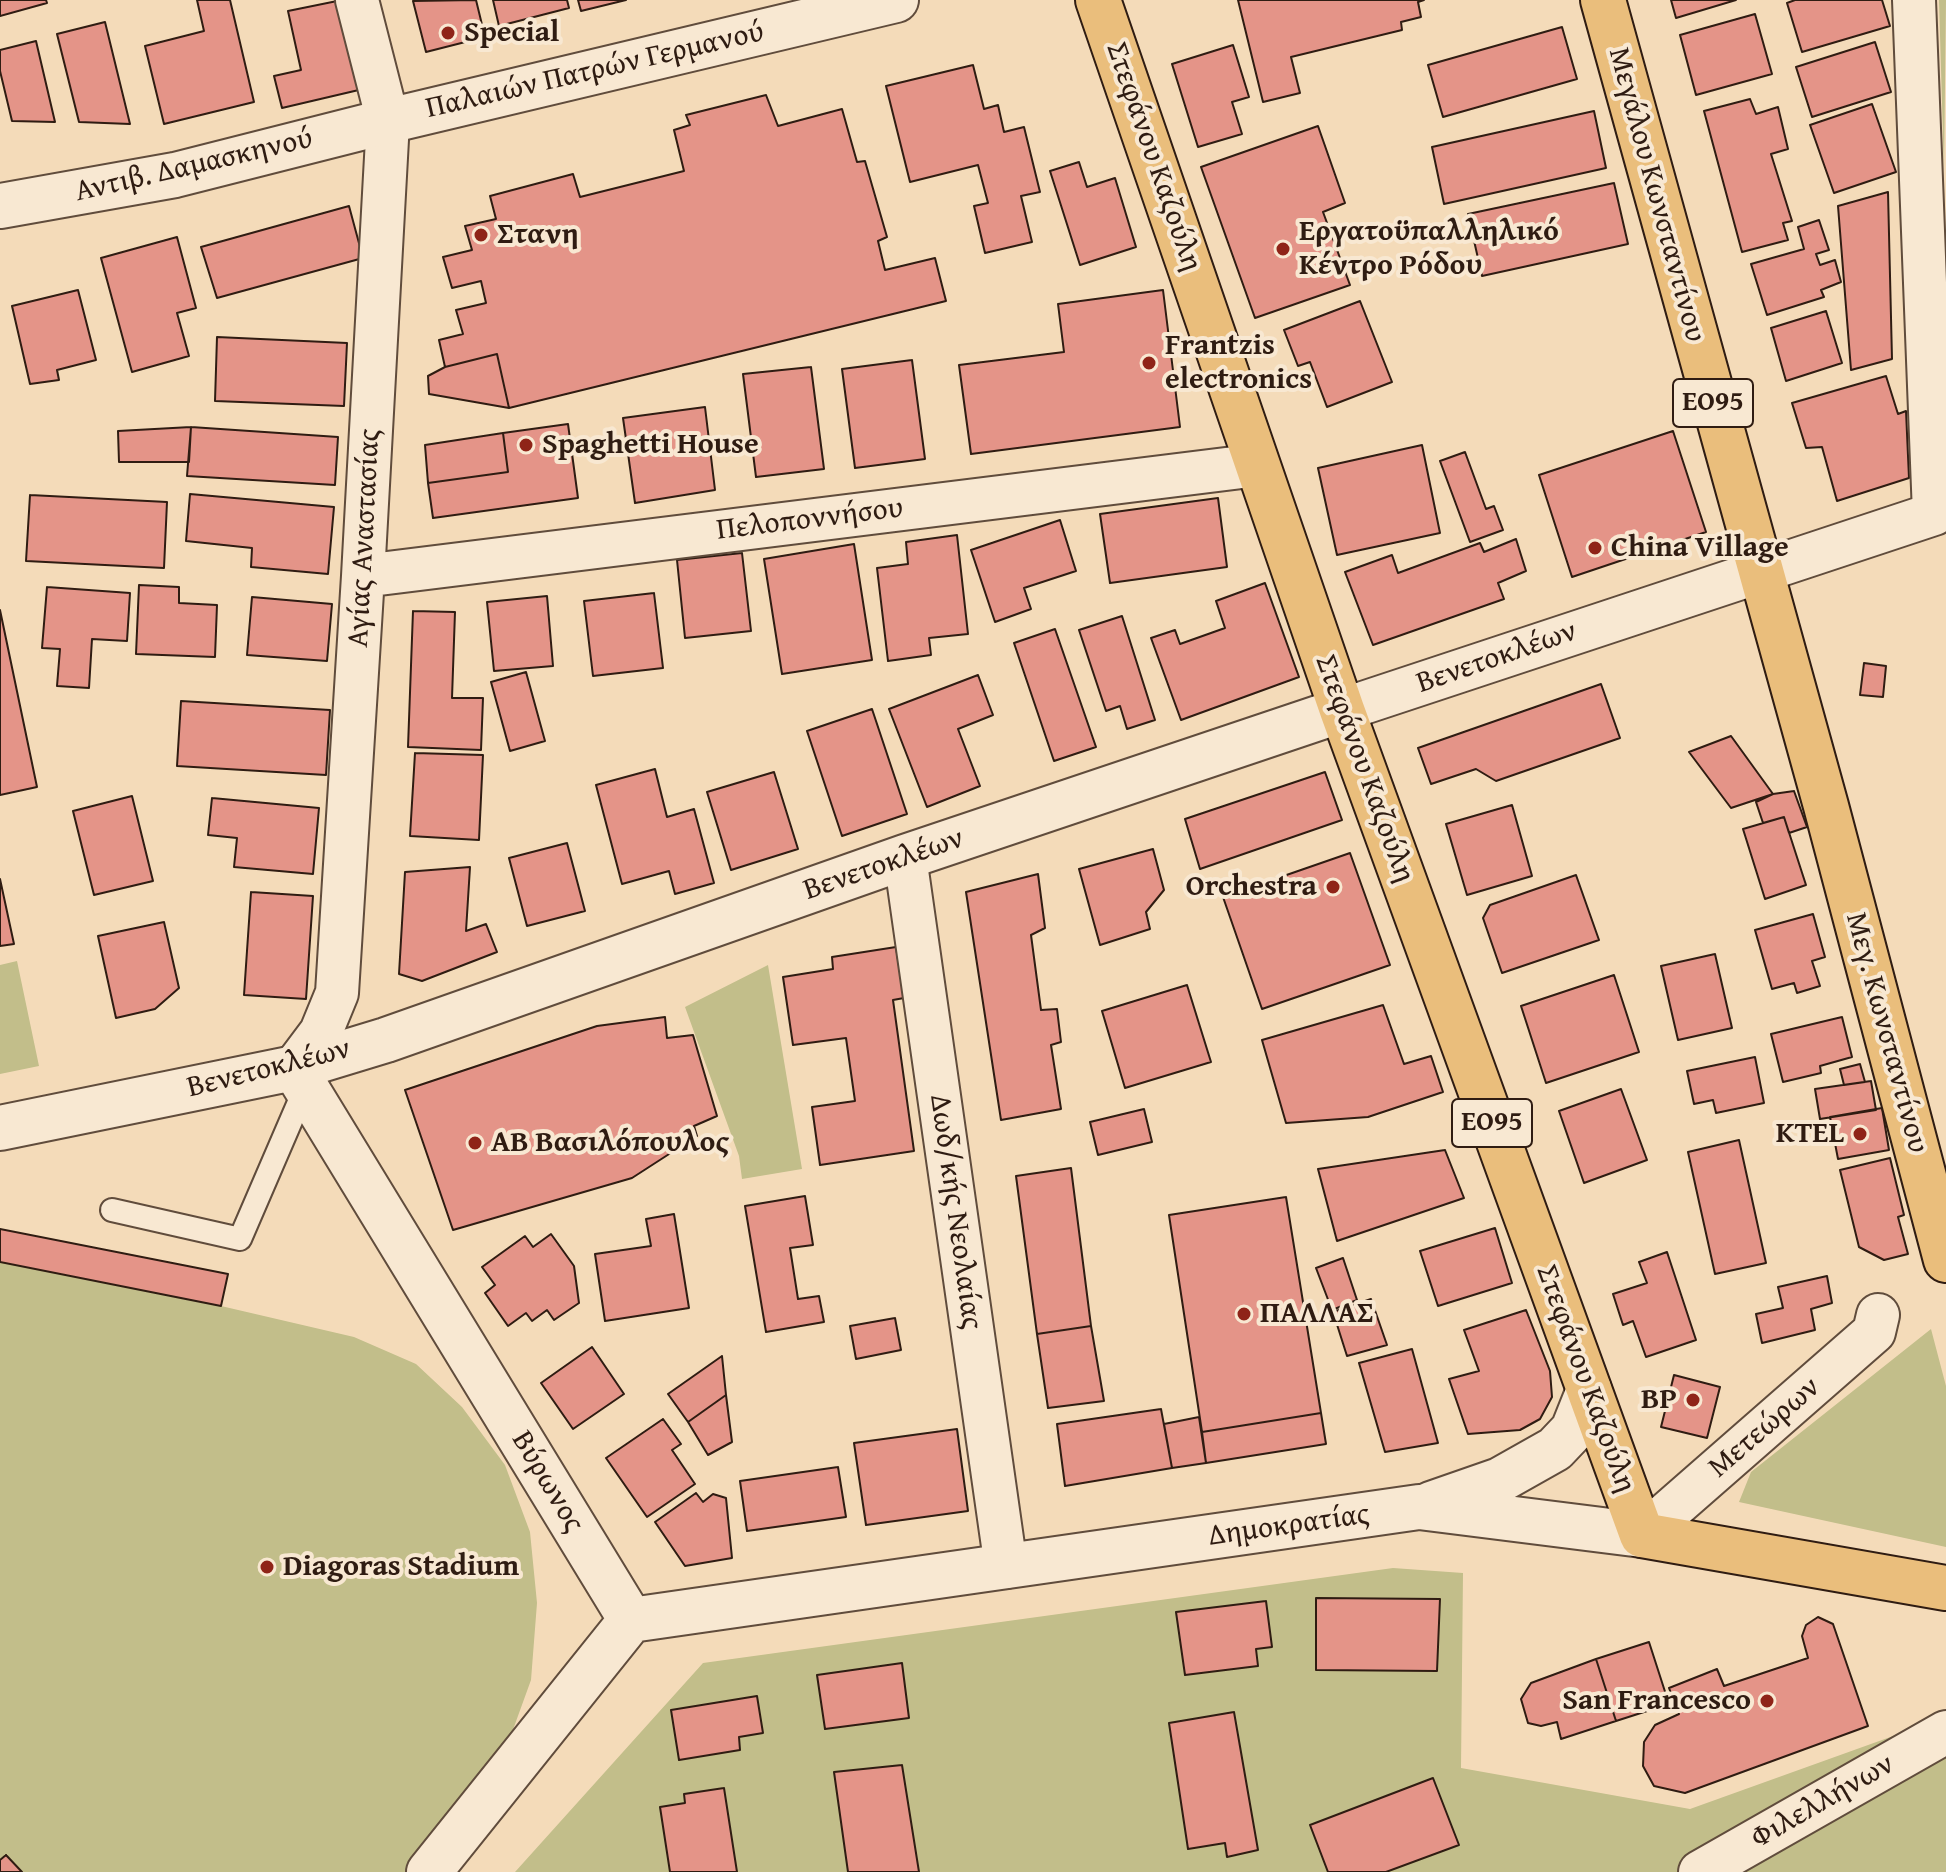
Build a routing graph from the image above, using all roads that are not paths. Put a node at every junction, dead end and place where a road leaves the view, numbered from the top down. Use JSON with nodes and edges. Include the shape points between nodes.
{"nodes":[{"id":1,"x":357,"y":0,"type":"edge"},
{"id":2,"x":896,"y":0,"type":"edge"},
{"id":3,"x":1098,"y":0,"type":"edge"},
{"id":4,"x":1603,"y":0,"type":"edge"},
{"id":5,"x":1914,"y":0,"type":"edge"},
{"id":6,"x":388,"y":121,"type":"junction"},
{"id":7,"x":1,"y":202,"type":"edge"},
{"id":8,"x":1258,"y":465,"type":"junction"},
{"id":9,"x":1758,"y":569,"type":"junction"},
{"id":10,"x":363,"y":576,"type":"junction"},
{"id":11,"x":1342,"y":710,"type":"junction"},
{"id":12,"x":1826,"y":806,"type":"joint"},
{"id":13,"x":905,"y":857,"type":"junction"},
{"id":14,"x":300,"y":1077,"type":"junction"},
{"id":15,"x":0,"y":1128,"type":"edge"},
{"id":16,"x":112,"y":1210,"type":"dead end"},
{"id":17,"x":1946,"y":1260,"type":"edge"},
{"id":18,"x":1878,"y":1315,"type":"dead end"},
{"id":19,"x":1589,"y":1390,"type":"junction"},
{"id":20,"x":1419,"y":1507,"type":"junction"},
{"id":21,"x":1642,"y":1535,"type":"junction"},
{"id":22,"x":1006,"y":1567,"type":"junction"},
{"id":23,"x":1946,"y":1588,"type":"edge"},
{"id":24,"x":631,"y":1620,"type":"junction"},
{"id":25,"x":1946,"y":1732,"type":"edge"},
{"id":26,"x":429,"y":1872,"type":"edge"},
{"id":27,"x":1700,"y":1872,"type":"edge"}],
"edges":[{"from":1,"to":6,"type":"street","name":"Αγίας Αναστασίας"},
{"from":2,"to":6,"type":"street","name":"Παλαιών Πατρών Γερμανού"},
{"from":3,"to":8,"type":"main road","name":"Στεφάνου Καζούλη","number":"ΕΟ95"},
{"from":4,"to":9,"type":"main road","name":"Μεγάλου Κωνσταντίνου","number":"ΕΟ95"},
{"from":5,"to":9,"type":"street","name":"Βενετοκλέων","via":[[1934,514]]},
{"from":6,"to":7,"type":"street","name":"Αντιβ. Δαμασκηνού","via":[[175,175]]},
{"from":6,"to":10,"type":"street","name":"Αγίας Αναστασίας"},
{"from":8,"to":10,"type":"street","name":"Πελοποννήσου"},
{"from":8,"to":11,"type":"main road","name":"Στεφάνου Καζούλη","number":"ΕΟ95"},
{"from":9,"to":11,"type":"street","name":"Βενετοκλέων"},
{"from":9,"to":12,"type":"main road","name":"Μεγάλου Κωνσταντίνου","number":"ΕΟ95"},
{"from":10,"to":14,"type":"street","name":"Αγίας Αναστασίας","via":[[337,993]]},
{"from":11,"to":13,"type":"street","name":"Βενετοκλέων"},
{"from":11,"to":19,"type":"main road","name":"Στεφάνου Καζούλη","number":"ΕΟ95"},
{"from":12,"to":17,"type":"main road","name":"Μεγ. Κωνσταντίνου","number":"ΕΟ95"},
{"from":13,"to":14,"type":"street","name":"Βενετοκλέων","via":[[386,1040]]},
{"from":13,"to":22,"type":"street","name":"Δωδ/κής Νεολαίας"},
{"from":14,"to":15,"type":"street","name":"Βενετοκλέων"},
{"from":14,"to":16,"type":"lane","via":[[240,1239]]},
{"from":14,"to":24,"type":"street","name":"Βύρωνος"},
{"from":18,"to":21,"type":"street","name":"Μετεώρων","via":[[1874,1332]]},
{"from":19,"to":20,"type":"street","via":[[1573,1430],[1530,1466]]},
{"from":19,"to":21,"type":"main road","name":"Στεφάνου Καζούλη","number":"ΕΟ95"},
{"from":20,"to":21,"type":"street","name":"Δημοκρατίας"},
{"from":20,"to":22,"type":"street","name":"Δημοκρατίας"},
{"from":21,"to":23,"type":"main road","name":"Δημοκρατίας"},
{"from":22,"to":24,"type":"street","name":"Δημοκρατίας"},
{"from":24,"to":26,"type":"street"},
{"from":25,"to":27,"type":"street","name":"Φιλελλήνων"}]}
